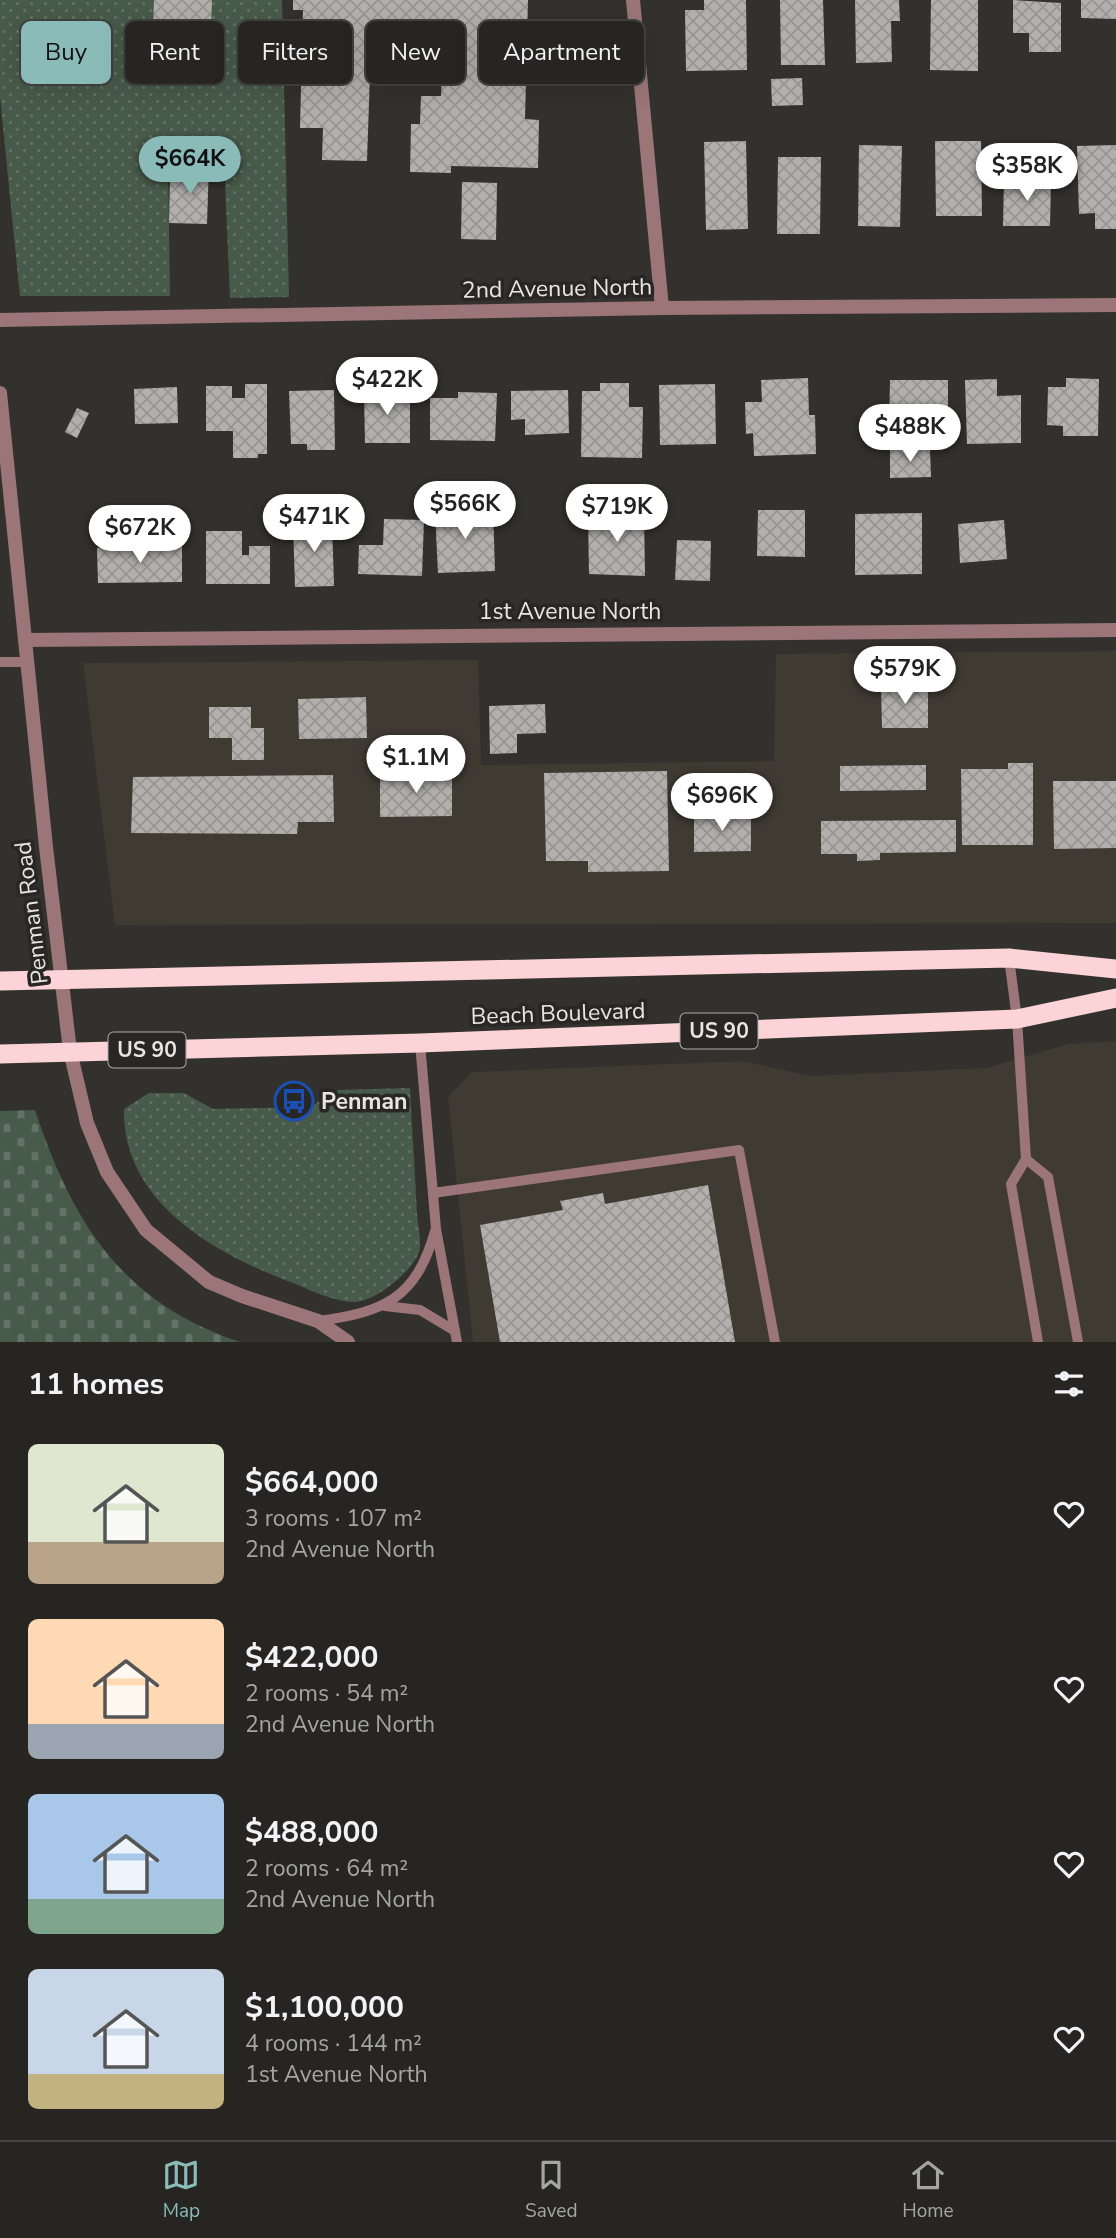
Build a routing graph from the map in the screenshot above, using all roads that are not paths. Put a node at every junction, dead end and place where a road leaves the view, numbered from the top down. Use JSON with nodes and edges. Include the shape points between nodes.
{"nodes":[{"id":1,"x":634,"y":0,"type":"edge"},
{"id":2,"x":1116,"y":305,"type":"edge"},
{"id":3,"x":662,"y":308,"type":"junction"},
{"id":4,"x":0,"y":320,"type":"edge"},
{"id":5,"x":0,"y":393,"type":"edge"},
{"id":6,"x":4,"y":482,"type":"edge"},
{"id":7,"x":1116,"y":630,"type":"edge"},
{"id":8,"x":25,"y":640,"type":"junction"},
{"id":9,"x":0,"y":662,"type":"edge"},
{"id":10,"x":26,"y":662,"type":"junction"},
{"id":11,"x":1009,"y":958,"type":"junction"},
{"id":12,"x":1116,"y":969,"type":"edge"},
{"id":13,"x":0,"y":981,"type":"edge"},
{"id":14,"x":62,"y":981,"type":"junction"},
{"id":15,"x":1116,"y":998,"type":"edge"},
{"id":16,"x":1017,"y":1018,"type":"junction"},
{"id":17,"x":420,"y":1043,"type":"junction"},
{"id":18,"x":70,"y":1051,"type":"junction"},
{"id":19,"x":0,"y":1054,"type":"edge"},
{"id":20,"x":1026,"y":1159,"type":"junction"},
{"id":21,"x":433,"y":1193,"type":"junction"},
{"id":22,"x":436,"y":1229,"type":"junction"},
{"id":23,"x":385,"y":1306,"type":"junction"},
{"id":24,"x":318,"y":1321,"type":"junction"},
{"id":25,"x":456,"y":1336,"type":"edge"},
{"id":26,"x":348,"y":1342,"type":"edge"},
{"id":27,"x":775,"y":1342,"type":"edge"},
{"id":28,"x":1038,"y":1342,"type":"edge"},
{"id":29,"x":1078,"y":1342,"type":"edge"}],
"edges":[{"from":1,"to":3,"type":"street"},
{"from":2,"to":3,"type":"street","name":"2nd Avenue North"},
{"from":3,"to":4,"type":"street","name":"2nd Avenue North"},
{"from":5,"to":6,"type":"street","name":"Penman Road"},
{"from":6,"to":8,"type":"street","name":"Penman Road"},
{"from":7,"to":8,"type":"street","name":"1st Avenue North"},
{"from":8,"to":10,"type":"street","name":"Penman Road"},
{"from":9,"to":10,"type":"lane"},
{"from":10,"to":14,"type":"street","name":"Penman Road"},
{"from":11,"to":12,"type":"highway"},
{"from":11,"to":14,"type":"highway"},
{"from":11,"to":16,"type":"lane"},
{"from":13,"to":14,"type":"highway"},
{"from":14,"to":18,"type":"street","name":"Penman Road"},
{"from":15,"to":16,"type":"highway","name":"Beach Boulevard","number":"US 90"},
{"from":16,"to":17,"type":"highway","name":"Beach Boulevard","number":"US 90"},
{"from":16,"to":20,"type":"lane"},
{"from":17,"to":18,"type":"highway","name":"Beach Boulevard","number":"US 90"},
{"from":17,"to":21,"type":"lane"},
{"from":18,"to":19,"type":"highway","name":"Beach Boulevard","number":"US 90"},
{"from":18,"to":24,"type":"street","name":"Penman Road","via":[[88,1123],[107,1172],[146,1230],[209,1282]]},
{"from":20,"to":28,"type":"lane","via":[[1011,1184]]},
{"from":20,"to":29,"type":"lane","via":[[1048,1177]]},
{"from":21,"to":22,"type":"lane"},
{"from":21,"to":27,"type":"lane","via":[[739,1150]]},
{"from":22,"to":23,"type":"lane","via":[[426,1262],[410,1285]]},
{"from":22,"to":25,"type":"lane"},
{"from":23,"to":24,"type":"lane"},
{"from":23,"to":25,"type":"lane","via":[[420,1310]]},
{"from":24,"to":26,"type":"street","name":"Penman Road"}]}
